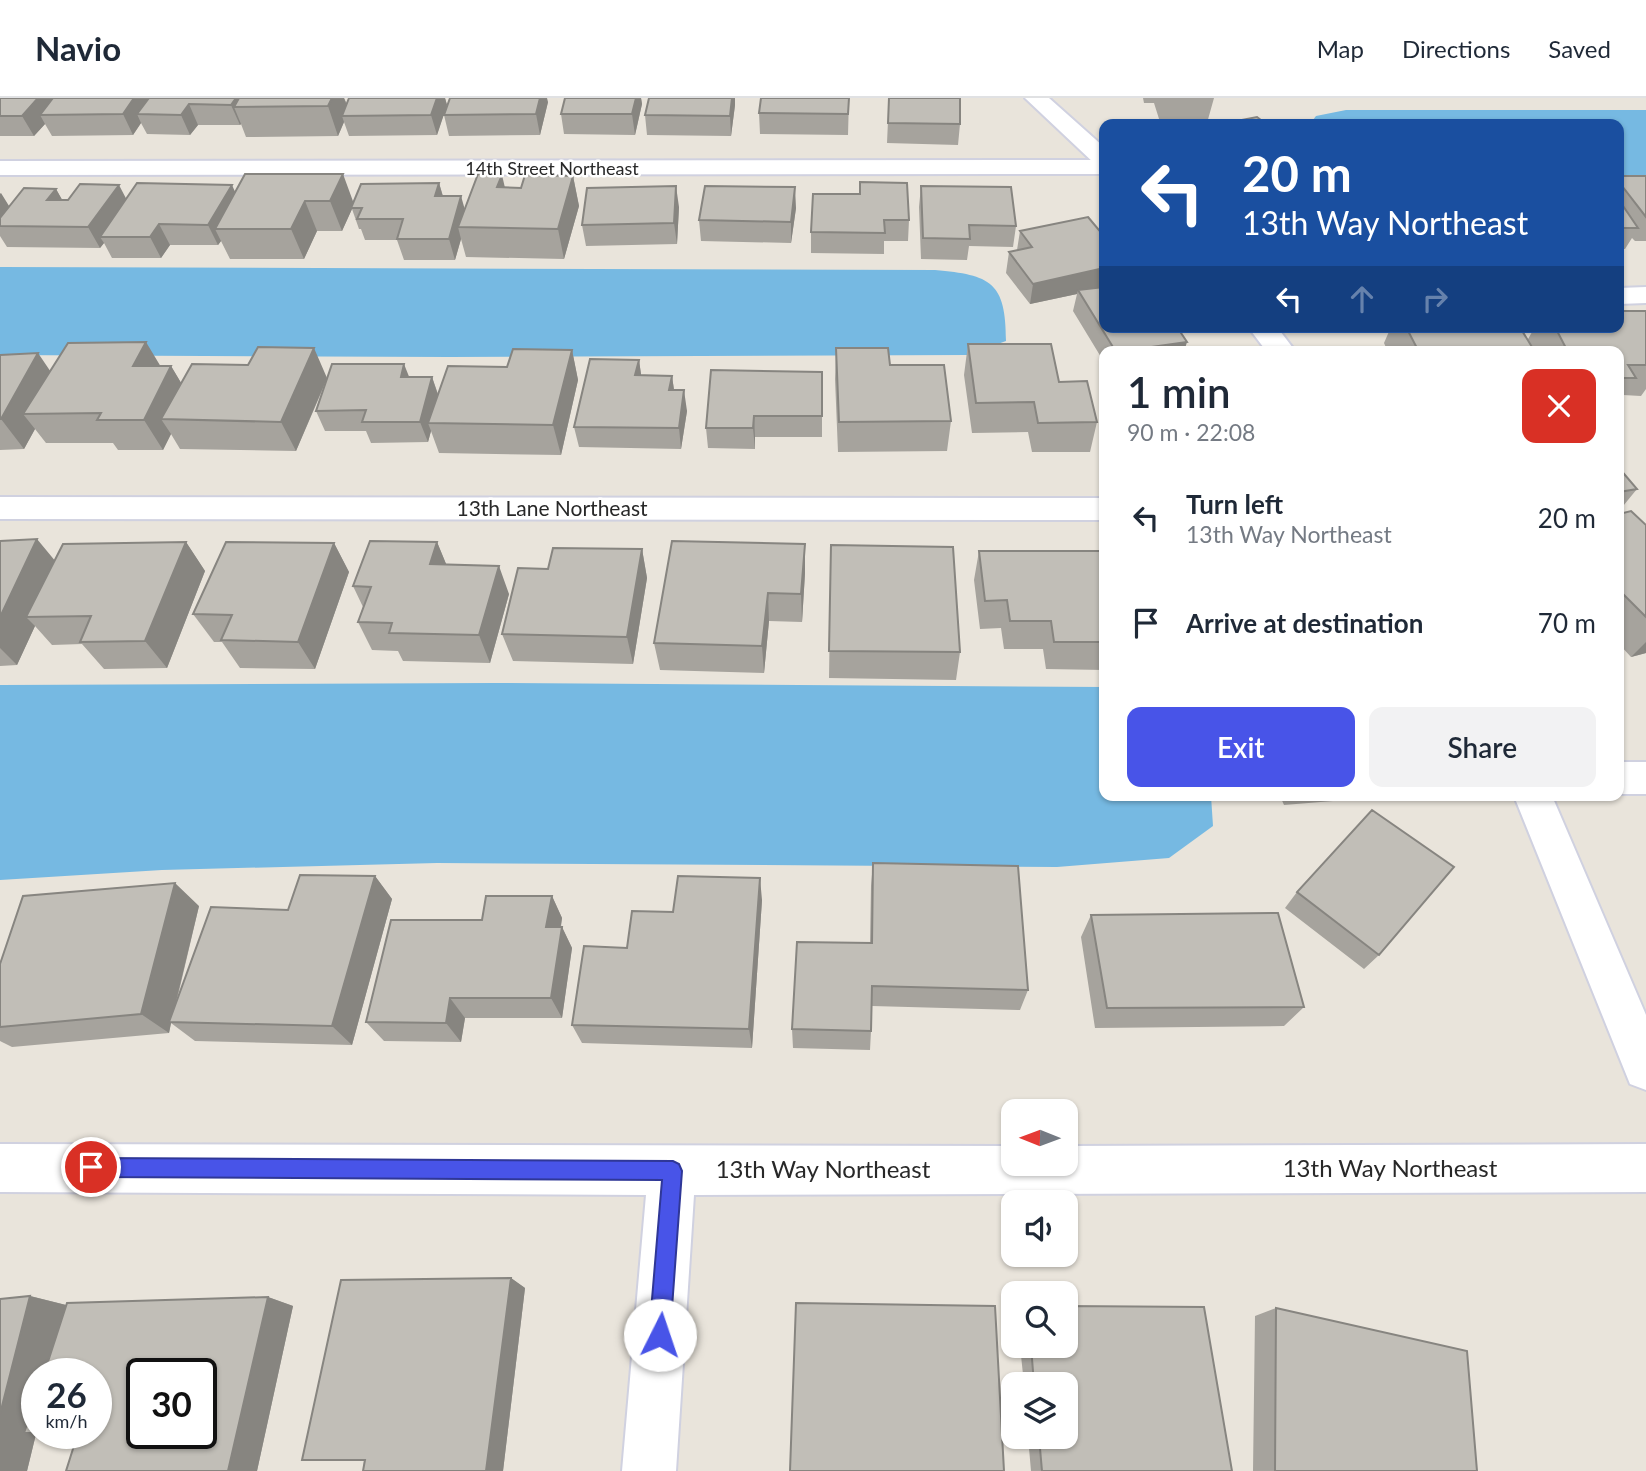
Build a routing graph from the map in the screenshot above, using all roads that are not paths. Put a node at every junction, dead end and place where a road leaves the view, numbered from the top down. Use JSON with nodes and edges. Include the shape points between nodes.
{"nodes":[{"id":1,"x":1036,"y":98,"type":"edge"},
{"id":2,"x":1099,"y":155,"type":"edge"},
{"id":3,"x":1099,"y":167,"type":"edge"},
{"id":4,"x":0,"y":168,"type":"edge"},
{"id":5,"x":1646,"y":295,"type":"edge"},
{"id":6,"x":1624,"y":296,"type":"edge"},
{"id":7,"x":0,"y":508,"type":"edge"},
{"id":8,"x":1099,"y":509,"type":"edge"},
{"id":9,"x":1624,"y":778,"type":"edge"},
{"id":10,"x":1646,"y":778,"type":"edge"},
{"id":11,"x":1535,"y":801,"type":"edge"},
{"id":12,"x":1646,"y":1068,"type":"edge"},
{"id":13,"x":0,"y":1168,"type":"edge"},
{"id":14,"x":1646,"y":1168,"type":"edge"},
{"id":15,"x":673,"y":1171,"type":"junction"},
{"id":16,"x":649,"y":1471,"type":"edge"}],
"edges":[{"from":1,"to":2,"type":"street"},
{"from":3,"to":4,"type":"street","name":"14th Street Northeast"},
{"from":5,"to":6,"type":"street"},
{"from":7,"to":8,"type":"street","name":"13th Lane Northeast"},
{"from":9,"to":10,"type":"street"},
{"from":11,"to":12,"type":"street"},
{"from":13,"to":15,"type":"street","name":"13th Way Northeast"},
{"from":14,"to":15,"type":"street","name":"13th Way Northeast"},
{"from":15,"to":16,"type":"street"}]}
